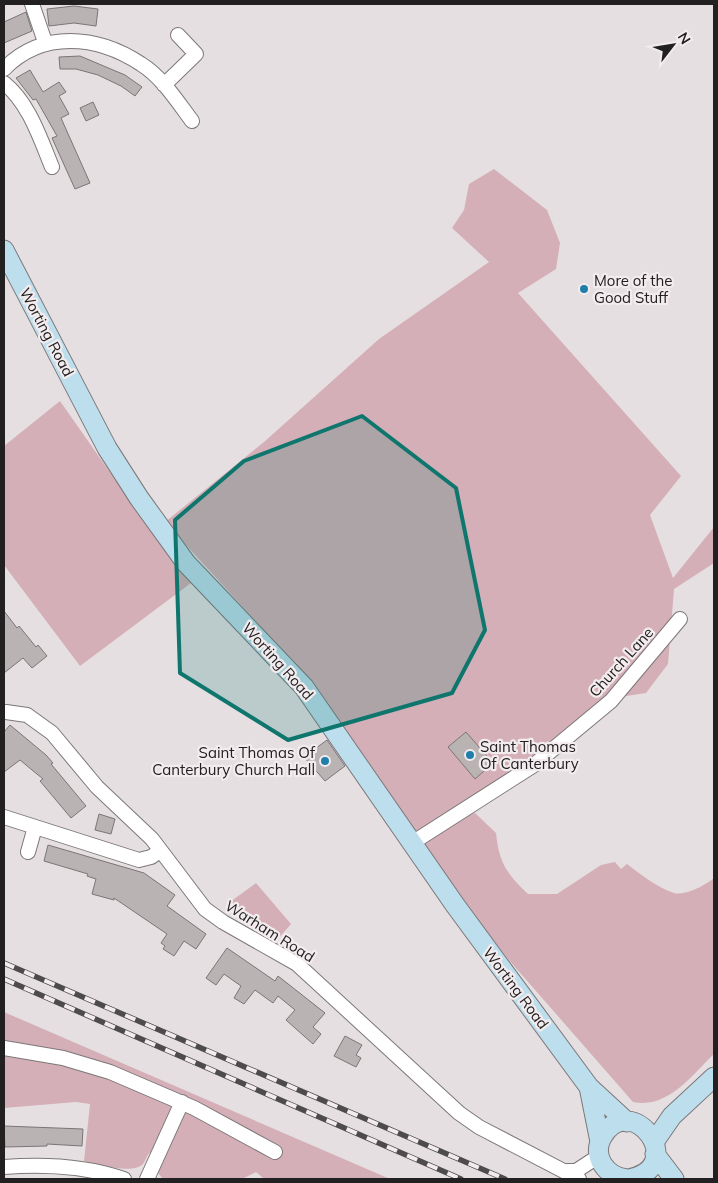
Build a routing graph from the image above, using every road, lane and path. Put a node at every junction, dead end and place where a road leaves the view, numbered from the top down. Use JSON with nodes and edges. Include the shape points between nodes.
{"nodes":[{"id":1,"x":32,"y":4,"type":"edge"},
{"id":2,"x":178,"y":35,"type":"dead end"},
{"id":3,"x":44,"y":42,"type":"junction"},
{"id":4,"x":4,"y":69,"type":"edge"},
{"id":5,"x":4,"y":83,"type":"edge"},
{"id":6,"x":164,"y":85,"type":"junction"},
{"id":7,"x":192,"y":121,"type":"dead end"},
{"id":8,"x":52,"y":167,"type":"dead end"},
{"id":9,"x":4,"y":250,"type":"edge"},
{"id":10,"x":680,"y":620,"type":"dead end"},
{"id":11,"x":4,"y":711,"type":"edge"},
{"id":12,"x":4,"y":817,"type":"edge"},
{"id":13,"x":36,"y":827,"type":"junction"},
{"id":14,"x":412,"y":843,"type":"junction"},
{"id":15,"x":160,"y":851,"type":"junction"},
{"id":16,"x":28,"y":852,"type":"dead end"},
{"id":17,"x":4,"y":1048,"type":"edge"},
{"id":18,"x":714,"y":1077,"type":"edge"},
{"id":19,"x":589,"y":1087,"type":"junction"},
{"id":20,"x":182,"y":1102,"type":"junction"},
{"id":21,"x":645,"y":1136,"type":"junction"},
{"id":22,"x":599,"y":1149,"type":"junction"},
{"id":23,"x":275,"y":1152,"type":"dead end"},
{"id":24,"x":4,"y":1167,"type":"edge"},
{"id":25,"x":567,"y":1171,"type":"junction"},
{"id":26,"x":627,"y":1178,"type":"edge"},
{"id":27,"x":124,"y":1179,"type":"edge"},
{"id":28,"x":147,"y":1179,"type":"edge"},
{"id":29,"x":579,"y":1179,"type":"edge"},
{"id":30,"x":674,"y":1179,"type":"edge"}],
"edges":[{"from":1,"to":3,"type":"street"},
{"from":2,"to":6,"type":"street","via":[[196,54]]},
{"from":3,"to":4,"type":"street","via":[[19,55]]},
{"from":3,"to":6,"type":"street","via":[[100,44],[141,64]]},
{"from":5,"to":8,"type":"street","via":[[28,113]]},
{"from":6,"to":7,"type":"street"},
{"from":9,"to":14,"type":"main road","name":"Worting Road","via":[[107,448],[139,498],[186,563],[304,687]]},
{"from":10,"to":14,"type":"street","name":"Church Lane","via":[[611,701],[534,765]]},
{"from":11,"to":15,"type":"street","name":"Warham Road","via":[[27,715],[52,733],[97,787],[152,839]]},
{"from":12,"to":13,"type":"street"},
{"from":13,"to":15,"type":"street","via":[[139,860]]},
{"from":13,"to":16,"type":"street"},
{"from":14,"to":19,"type":"main road","name":"Worting Road"},
{"from":15,"to":25,"type":"street","name":"Warham Road","via":[[206,909],[297,964],[459,1113],[479,1127]]},
{"from":17,"to":20,"type":"street","via":[[78,1062]]},
{"from":18,"to":21,"type":"main road"},
{"from":19,"to":21,"type":"main road","name":"Worting Road"},
{"from":19,"to":22,"type":"main road","name":"Worting Road"},
{"from":20,"to":23,"type":"street"},
{"from":20,"to":28,"type":"street"},
{"from":21,"to":22,"type":"main road","via":[[614,1125],[606,1130]]},
{"from":21,"to":26,"type":"main road","via":[[651,1168]]},
{"from":21,"to":30,"type":"main road","name":"Worting Road"},
{"from":22,"to":25,"type":"street","via":[[576,1171]]},
{"from":22,"to":26,"type":"main road","via":[[608,1172]]},
{"from":24,"to":27,"type":"street","via":[[68,1167]]},
{"from":25,"to":29,"type":"street","name":"Warham Road"}]}
